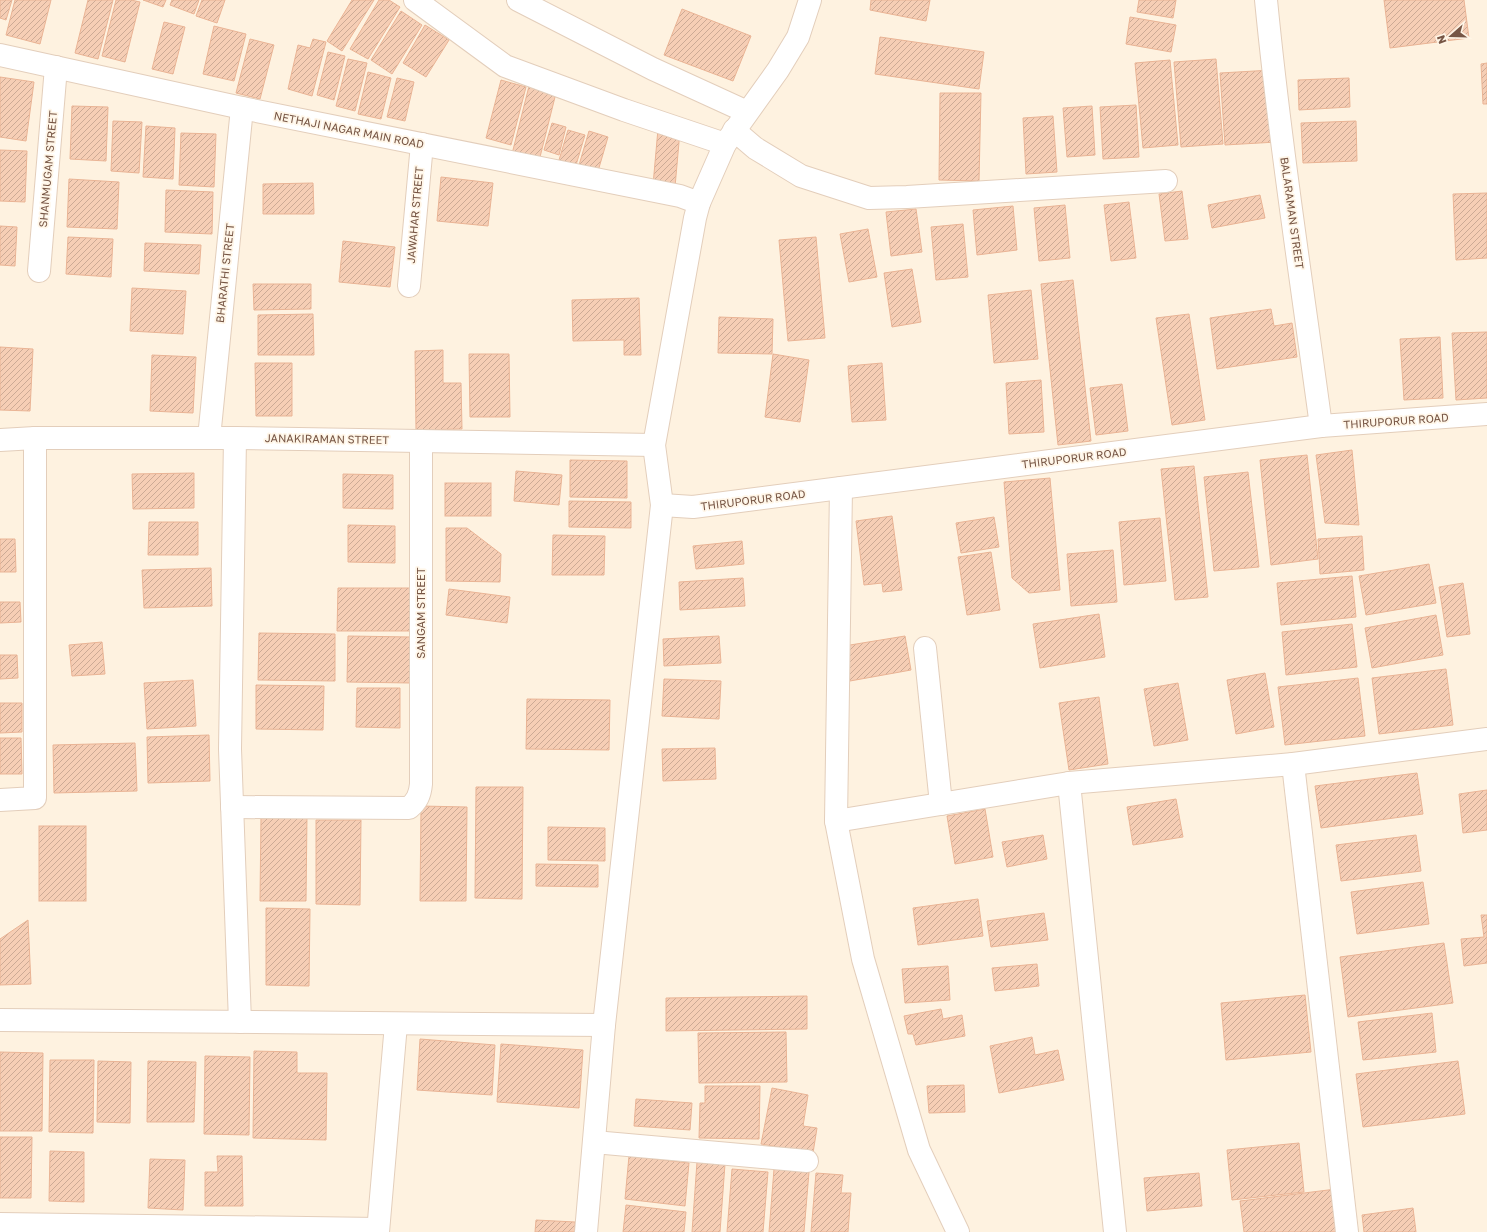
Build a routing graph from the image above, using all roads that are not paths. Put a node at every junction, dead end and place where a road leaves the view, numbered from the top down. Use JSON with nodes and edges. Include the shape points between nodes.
{"nodes":[{"id":1,"x":415,"y":0,"type":"edge"},
{"id":2,"x":518,"y":0,"type":"edge"},
{"id":3,"x":810,"y":0,"type":"edge"},
{"id":4,"x":1266,"y":0,"type":"edge"},
{"id":5,"x":0,"y":55,"type":"edge"},
{"id":6,"x":56,"y":67,"type":"junction"},
{"id":7,"x":242,"y":108,"type":"junction"},
{"id":8,"x":747,"y":112,"type":"junction"},
{"id":9,"x":730,"y":137,"type":"junction"},
{"id":10,"x":422,"y":144,"type":"junction"},
{"id":11,"x":1166,"y":181,"type":"dead end"},
{"id":12,"x":699,"y":203,"type":"junction"},
{"id":13,"x":39,"y":271,"type":"dead end"},
{"id":14,"x":409,"y":286,"type":"dead end"},
{"id":15,"x":1487,"y":414,"type":"edge"},
{"id":16,"x":1321,"y":426,"type":"junction"},
{"id":17,"x":35,"y":438,"type":"junction"},
{"id":18,"x":209,"y":438,"type":"junction"},
{"id":19,"x":235,"y":438,"type":"junction"},
{"id":20,"x":0,"y":440,"type":"edge"},
{"id":21,"x":421,"y":441,"type":"junction"},
{"id":22,"x":654,"y":445,"type":"junction"},
{"id":23,"x":841,"y":488,"type":"junction"},
{"id":24,"x":662,"y":505,"type":"junction"},
{"id":25,"x":925,"y":648,"type":"dead end"},
{"id":26,"x":1487,"y":739,"type":"edge"},
{"id":27,"x":1293,"y":764,"type":"junction"},
{"id":28,"x":1069,"y":782,"type":"junction"},
{"id":29,"x":0,"y":800,"type":"edge"},
{"id":30,"x":941,"y":804,"type":"junction"},
{"id":31,"x":232,"y":807,"type":"junction"},
{"id":32,"x":836,"y":821,"type":"junction"},
{"id":33,"x":0,"y":1020,"type":"edge"},
{"id":34,"x":240,"y":1022,"type":"junction"},
{"id":35,"x":396,"y":1024,"type":"junction"},
{"id":36,"x":604,"y":1025,"type":"junction"},
{"id":37,"x":594,"y":1142,"type":"junction"},
{"id":38,"x":807,"y":1161,"type":"dead end"},
{"id":39,"x":0,"y":1224,"type":"edge"},
{"id":40,"x":378,"y":1230,"type":"edge"},
{"id":41,"x":586,"y":1232,"type":"edge"},
{"id":42,"x":958,"y":1232,"type":"edge"},
{"id":43,"x":1116,"y":1232,"type":"edge"},
{"id":44,"x":1347,"y":1232,"type":"edge"}],
"edges":[{"from":1,"to":9,"type":"street","via":[[505,66],[624,110]]},
{"from":2,"to":8,"type":"street","via":[[653,69]]},
{"from":3,"to":8,"type":"street","via":[[798,37],[778,70]]},
{"from":4,"to":16,"type":"street","name":"BALARAMAN STREET"},
{"from":5,"to":6,"type":"street","name":"NETHAJI NAGAR MAIN ROAD"},
{"from":6,"to":7,"type":"street","name":"NETHAJI NAGAR MAIN ROAD"},
{"from":6,"to":13,"type":"street","name":"SHANMUGAM STREET"},
{"from":7,"to":10,"type":"street","name":"NETHAJI NAGAR MAIN ROAD"},
{"from":7,"to":18,"type":"street","name":"BHARATHI STREET"},
{"from":8,"to":9,"type":"street"},
{"from":9,"to":11,"type":"street","via":[[755,148],[801,176],[869,198]]},
{"from":9,"to":12,"type":"street"},
{"from":10,"to":12,"type":"street","name":"NETHAJI NAGAR MAIN ROAD","via":[[680,196]]},
{"from":10,"to":14,"type":"street","name":"JAWAHAR STREET"},
{"from":12,"to":22,"type":"street"},
{"from":15,"to":16,"type":"street","name":"THIRUPORUR ROAD"},
{"from":16,"to":23,"type":"street","name":"THIRUPORUR ROAD"},
{"from":17,"to":18,"type":"street","name":"JANAKIRAMAN STREET"},
{"from":17,"to":20,"type":"street","name":"JANAKIRAMAN STREET"},
{"from":17,"to":29,"type":"street","via":[[35,798]]},
{"from":18,"to":19,"type":"street","name":"JANAKIRAMAN STREET"},
{"from":19,"to":21,"type":"street","name":"JANAKIRAMAN STREET"},
{"from":19,"to":31,"type":"street","via":[[230,749]]},
{"from":21,"to":22,"type":"street","name":"JANAKIRAMAN STREET"},
{"from":21,"to":31,"type":"street","name":"SANGAM STREET","via":[[421,784],[416,802],[409,808]]},
{"from":22,"to":24,"type":"street"},
{"from":23,"to":24,"type":"street","name":"THIRUPORUR ROAD","via":[[693,507]]},
{"from":23,"to":32,"type":"street"},
{"from":24,"to":36,"type":"street"},
{"from":25,"to":30,"type":"street"},
{"from":26,"to":27,"type":"street"},
{"from":27,"to":28,"type":"street"},
{"from":27,"to":44,"type":"street"},
{"from":28,"to":30,"type":"street"},
{"from":28,"to":43,"type":"street"},
{"from":30,"to":32,"type":"street"},
{"from":31,"to":34,"type":"street"},
{"from":32,"to":42,"type":"street","via":[[863,959],[919,1150]]},
{"from":33,"to":34,"type":"street"},
{"from":34,"to":35,"type":"street"},
{"from":35,"to":36,"type":"street"},
{"from":35,"to":40,"type":"street"},
{"from":36,"to":37,"type":"street"},
{"from":37,"to":38,"type":"street"},
{"from":37,"to":41,"type":"street"},
{"from":39,"to":40,"type":"street"}]}
